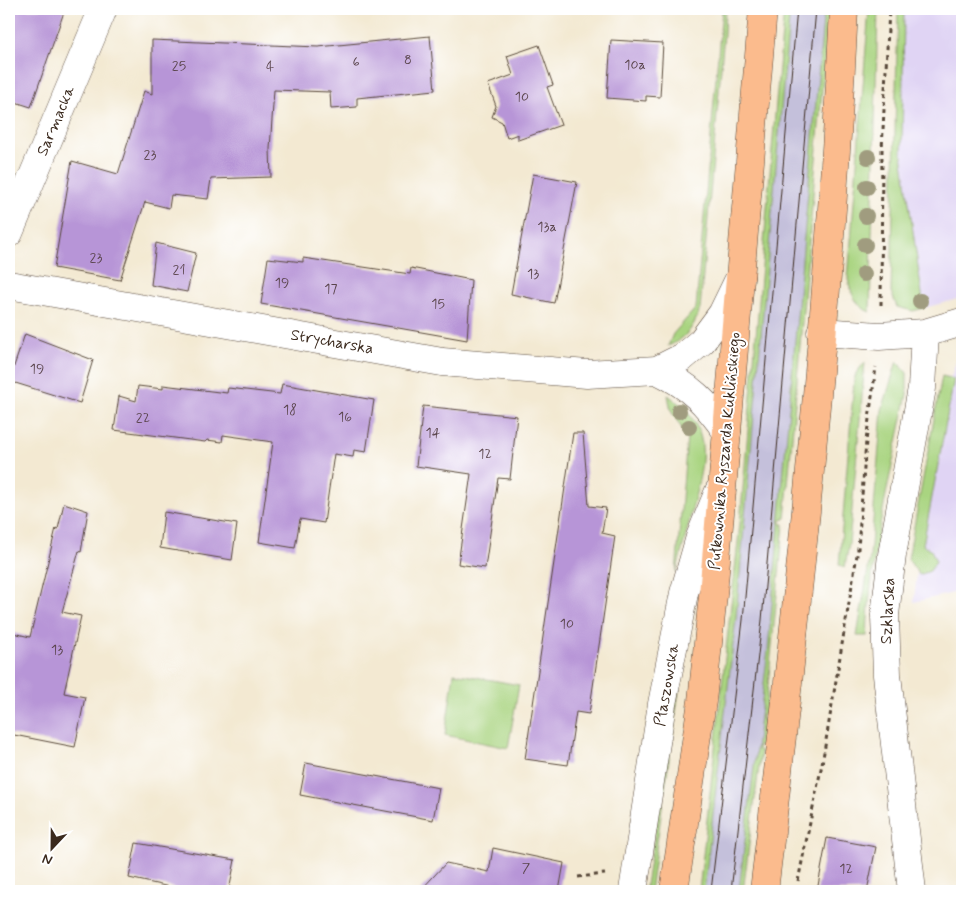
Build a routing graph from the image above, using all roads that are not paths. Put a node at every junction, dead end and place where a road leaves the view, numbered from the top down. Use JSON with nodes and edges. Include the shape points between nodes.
{"nodes":[{"id":1,"x":103,"y":9,"type":"edge"},
{"id":2,"x":763,"y":9,"type":"edge"},
{"id":3,"x":844,"y":9,"type":"edge"},
{"id":4,"x":9,"y":234,"type":"edge"},
{"id":5,"x":740,"y":275,"type":"junction"},
{"id":6,"x":9,"y":285,"type":"edge"},
{"id":7,"x":962,"y":322,"type":"edge"},
{"id":8,"x":821,"y":332,"type":"junction"},
{"id":9,"x":925,"y":333,"type":"junction"},
{"id":10,"x":658,"y":370,"type":"junction"},
{"id":11,"x":727,"y":432,"type":"junction"},
{"id":12,"x":722,"y":485,"type":"junction"},
{"id":13,"x":633,"y":891,"type":"edge"},
{"id":14,"x":674,"y":891,"type":"edge"},
{"id":15,"x":764,"y":891,"type":"edge"},
{"id":16,"x":912,"y":891,"type":"edge"}],
"edges":[{"from":1,"to":4,"type":"street","name":"Sarmacka"},
{"from":2,"to":5,"type":"main road","name":"Pułkownika Ryszarda Kuklińskiego"},
{"from":3,"to":8,"type":"main road","via":[[837,160]]},
{"from":5,"to":10,"type":"street","name":"Strycharska","via":[[722,314],[702,341],[683,357]]},
{"from":5,"to":11,"type":"main road","name":"Pułkownika Ryszarda Kuklińskiego"},
{"from":6,"to":10,"type":"street","name":"Strycharska","via":[[442,362],[565,373]]},
{"from":7,"to":9,"type":"street"},
{"from":8,"to":9,"type":"street","via":[[879,336]]},
{"from":8,"to":15,"type":"main road","via":[[794,640]]},
{"from":9,"to":16,"type":"street","name":"Szklarska","via":[[922,388],[885,615],[887,675]]},
{"from":10,"to":11,"type":"street","via":[[695,392]]},
{"from":11,"to":12,"type":"main road","name":"Pułkownika Ryszarda Kuklińskiego"},
{"from":12,"to":13,"type":"street","name":"Płaszowska","via":[[700,537],[684,592],[662,704]]},
{"from":12,"to":14,"type":"main road","name":"Pułkownika Ryszarda Kuklińskiego","via":[[702,701]]}]}
